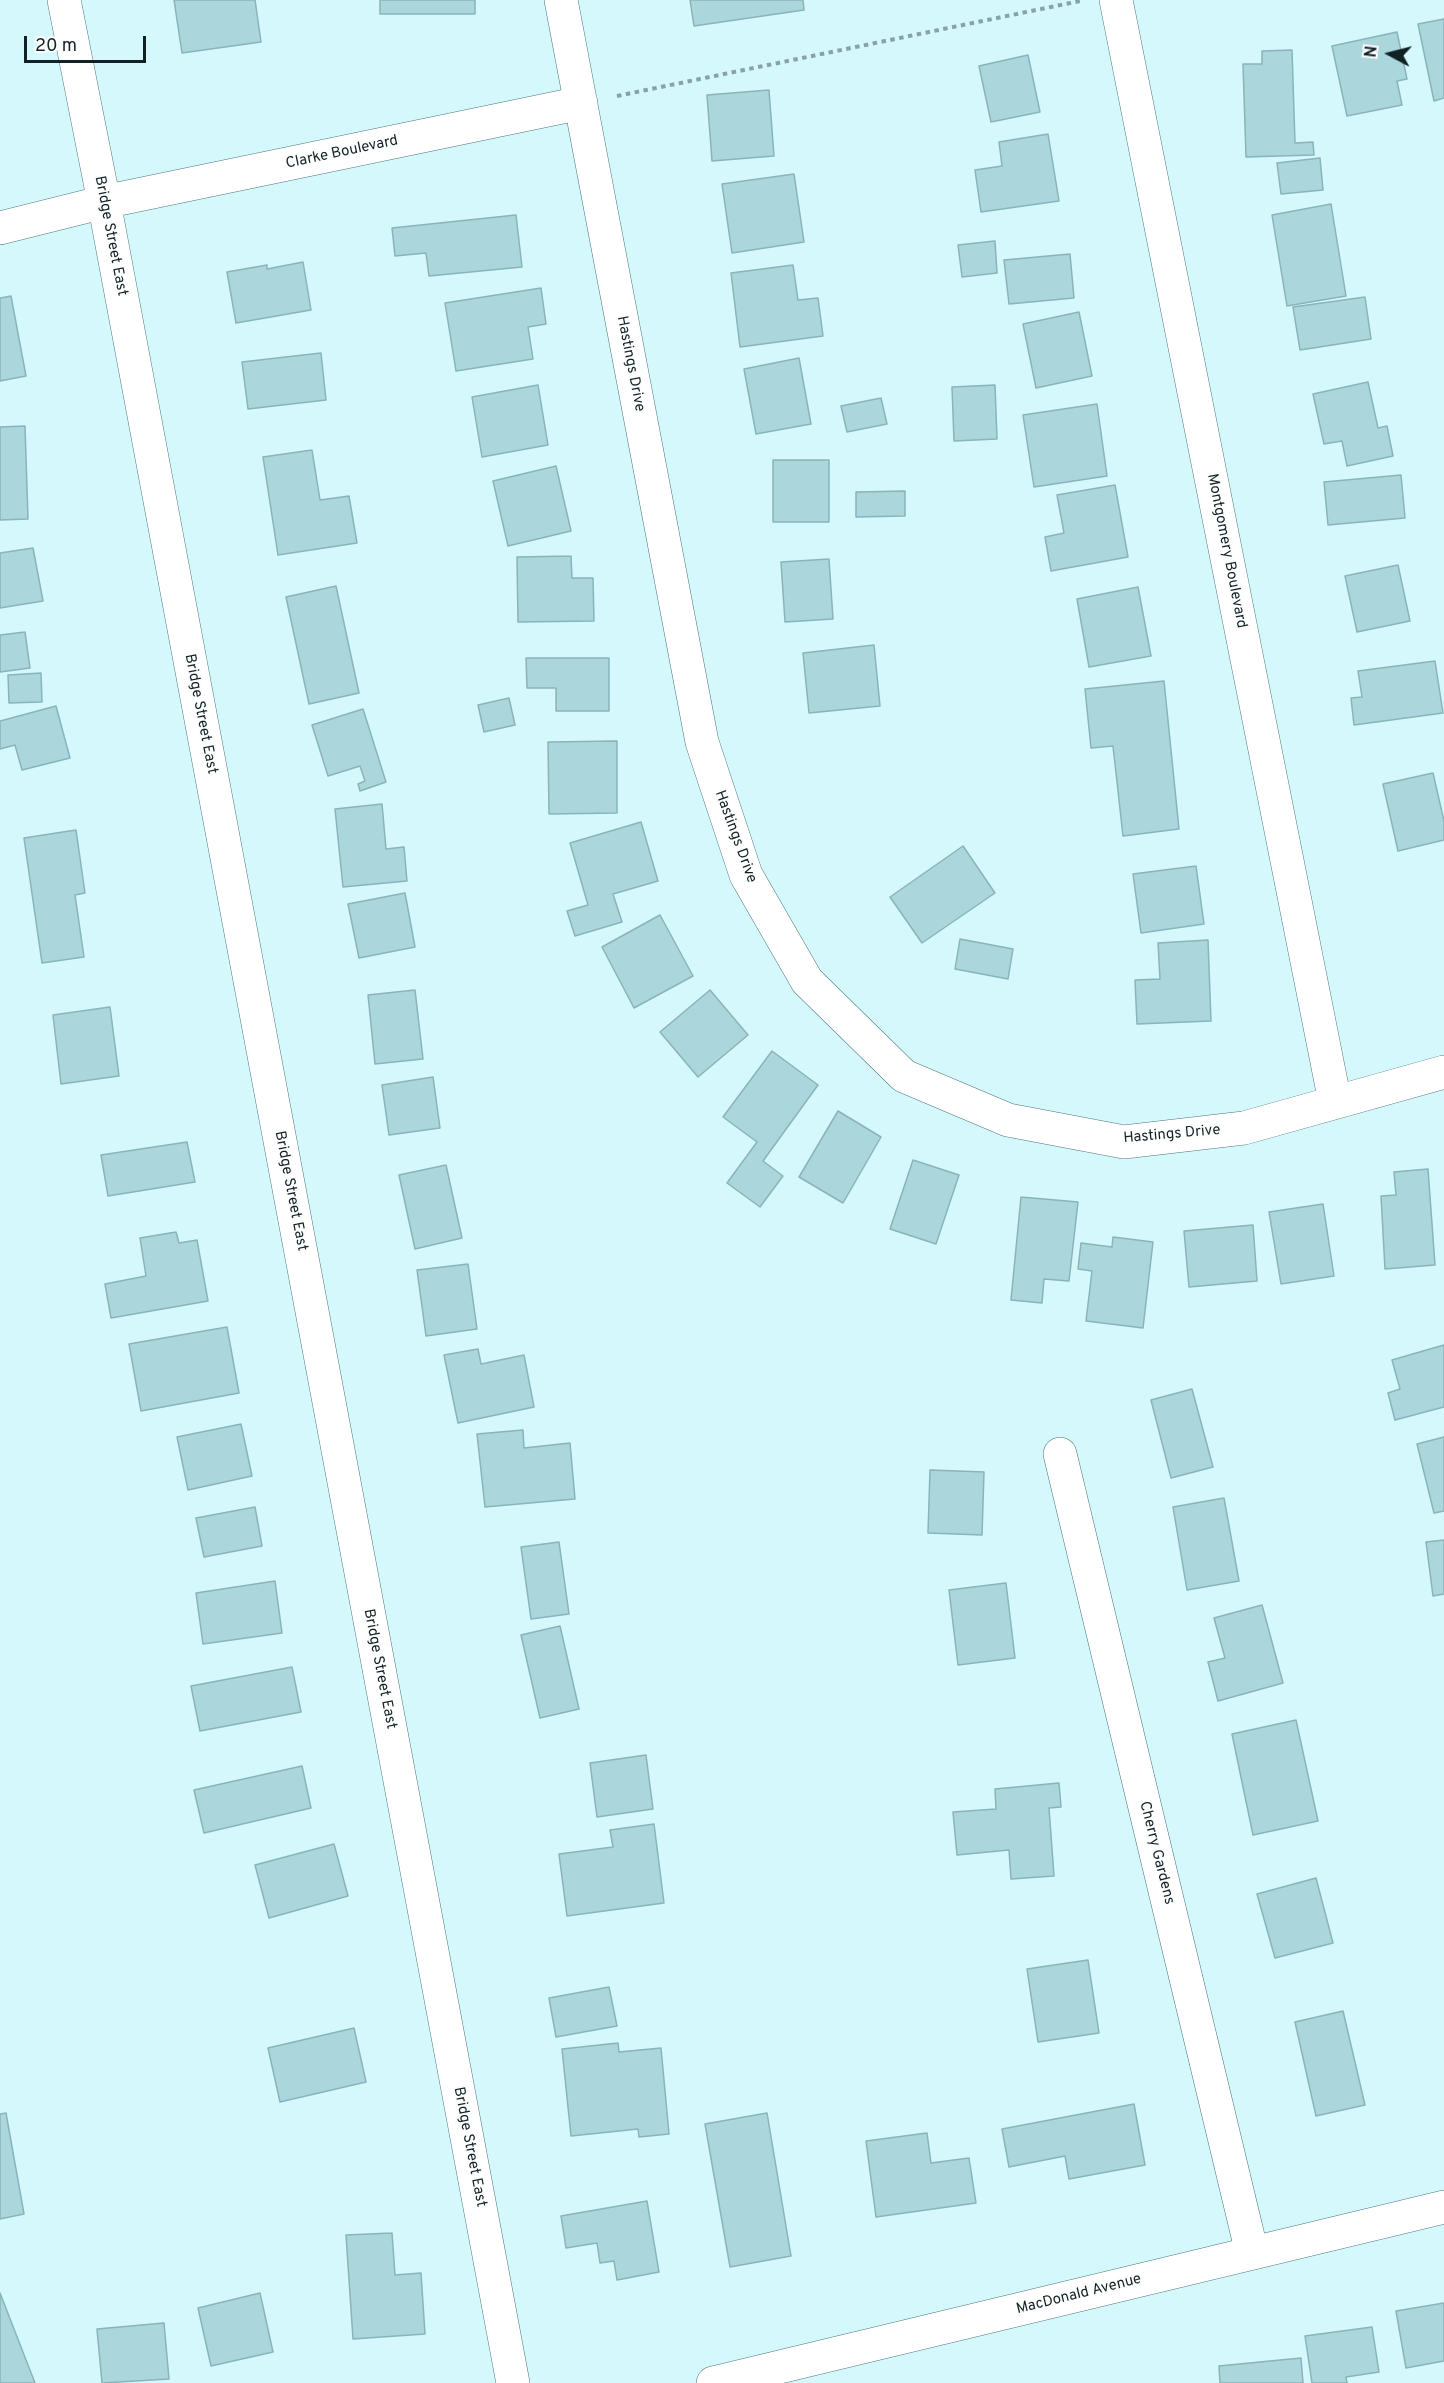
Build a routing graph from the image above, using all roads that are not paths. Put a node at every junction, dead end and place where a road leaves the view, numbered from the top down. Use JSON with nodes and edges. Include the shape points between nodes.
{"nodes":[{"id":1,"x":64,"y":0,"type":"edge"},
{"id":2,"x":561,"y":0,"type":"edge"},
{"id":3,"x":1116,"y":0,"type":"edge"},
{"id":4,"x":581,"y":103,"type":"junction"},
{"id":5,"x":104,"y":202,"type":"junction"},
{"id":6,"x":0,"y":228,"type":"edge"},
{"id":7,"x":1444,"y":1072,"type":"edge"},
{"id":8,"x":1335,"y":1102,"type":"junction"},
{"id":9,"x":1060,"y":1454,"type":"dead end"},
{"id":10,"x":1444,"y":2207,"type":"edge"},
{"id":11,"x":1252,"y":2253,"type":"junction"},
{"id":12,"x":513,"y":2383,"type":"edge"},
{"id":13,"x":713,"y":2383,"type":"edge"}],
"edges":[{"from":1,"to":5,"type":"street","name":"Bridge Street East"},
{"from":2,"to":4,"type":"street","name":"Hastings Drive"},
{"from":3,"to":8,"type":"street","name":"Montgomery Boulevard"},
{"from":4,"to":5,"type":"street","name":"Clarke Boulevard"},
{"from":4,"to":8,"type":"street","name":"Hastings Drive","via":[[702,742],[746,875],[807,981],[904,1076],[1008,1120],[1124,1142],[1244,1128]]},
{"from":5,"to":6,"type":"street","name":"Clarke Boulevard"},
{"from":5,"to":12,"type":"street","name":"Bridge Street East"},
{"from":7,"to":8,"type":"street","name":"Hastings Drive"},
{"from":9,"to":11,"type":"street","name":"Cherry Gardens"},
{"from":10,"to":11,"type":"street","name":"MacDonald Avenue"},
{"from":11,"to":13,"type":"street","name":"MacDonald Avenue"}]}
